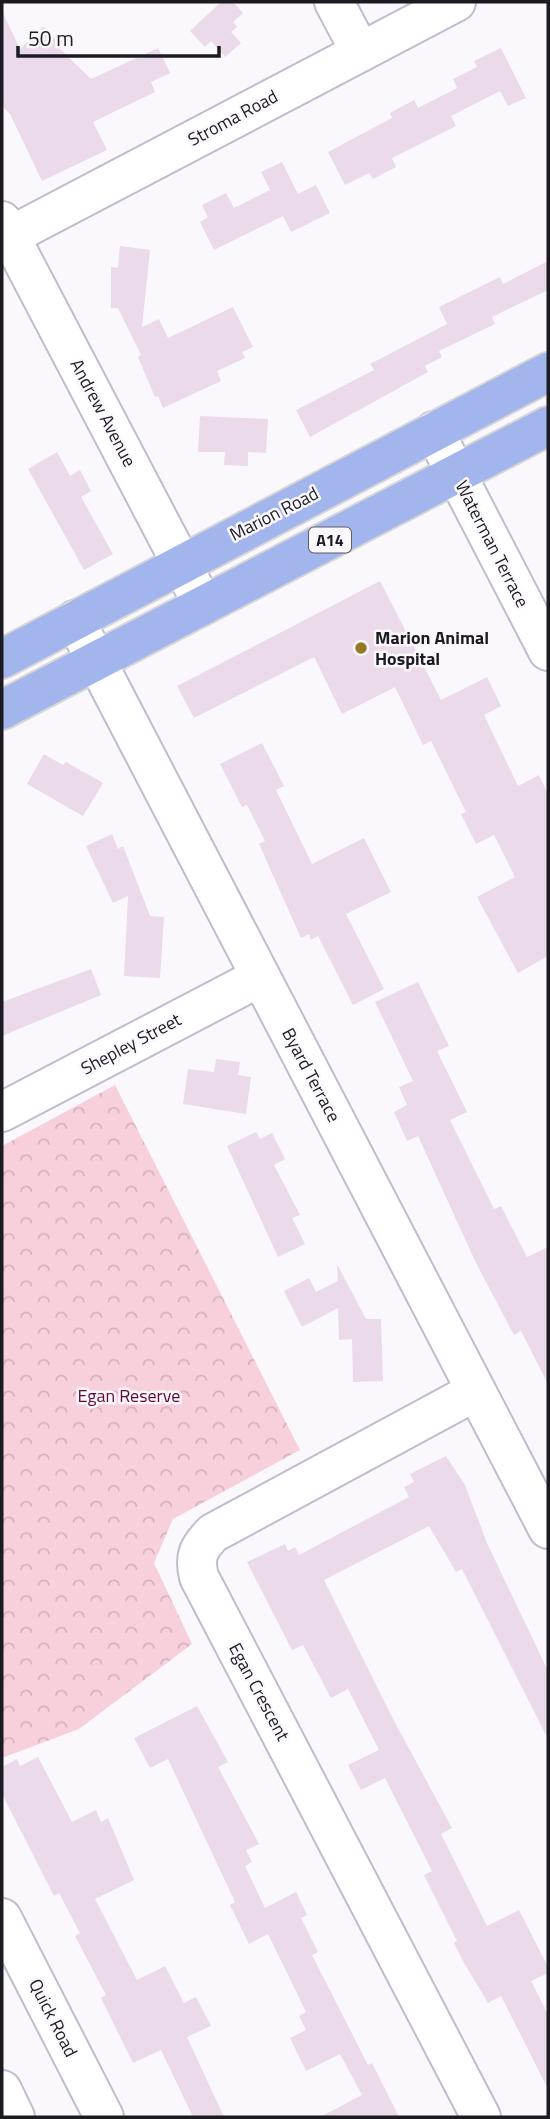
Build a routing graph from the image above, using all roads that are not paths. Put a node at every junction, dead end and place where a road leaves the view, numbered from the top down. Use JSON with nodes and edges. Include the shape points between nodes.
{"nodes":[{"id":1,"x":334,"y":2,"type":"edge"},
{"id":2,"x":456,"y":2,"type":"edge"},
{"id":3,"x":360,"y":51,"type":"junction"},
{"id":4,"x":6,"y":228,"type":"edge"},
{"id":5,"x":548,"y":372,"type":"edge"},
{"id":6,"x":548,"y":426,"type":"edge"},
{"id":7,"x":434,"y":431,"type":"junction"},
{"id":8,"x":456,"y":474,"type":"junction"},
{"id":9,"x":181,"y":562,"type":"junction"},
{"id":10,"x":203,"y":605,"type":"junction"},
{"id":11,"x":75,"y":620,"type":"junction"},
{"id":12,"x":548,"y":651,"type":"edge"},
{"id":13,"x":2,"y":659,"type":"edge"},
{"id":14,"x":96,"y":661,"type":"junction"},
{"id":15,"x":2,"y":710,"type":"edge"},
{"id":16,"x":260,"y":977,"type":"junction"},
{"id":17,"x":2,"y":1112,"type":"edge"},
{"id":18,"x":476,"y":1391,"type":"junction"},
{"id":19,"x":548,"y":1529,"type":"edge"},
{"id":20,"x":2,"y":1918,"type":"edge"},
{"id":21,"x":2,"y":2090,"type":"edge"},
{"id":22,"x":15,"y":2117,"type":"edge"},
{"id":23,"x":104,"y":2117,"type":"edge"},
{"id":24,"x":481,"y":2117,"type":"edge"}],
"edges":[{"from":1,"to":3,"type":"street"},
{"from":2,"to":3,"type":"street","name":"Stroma Road"},
{"from":3,"to":4,"type":"street","name":"Stroma Road"},
{"from":4,"to":9,"type":"street","name":"Andrew Avenue"},
{"from":5,"to":7,"type":"main road","name":"Marion Road"},
{"from":6,"to":8,"type":"main road","number":"A14"},
{"from":7,"to":8,"type":"street","name":"Waterman Terrace"},
{"from":7,"to":9,"type":"main road","name":"Marion Road"},
{"from":8,"to":10,"type":"main road","number":"A14"},
{"from":8,"to":12,"type":"street","name":"Waterman Terrace"},
{"from":9,"to":10,"type":"street","name":"Andrew Avenue"},
{"from":9,"to":11,"type":"main road","name":"Marion Road"},
{"from":10,"to":14,"type":"main road","number":"A14"},
{"from":11,"to":13,"type":"main road","name":"Marion Road"},
{"from":11,"to":14,"type":"street","name":"Byard Terrace"},
{"from":14,"to":15,"type":"main road","number":"A14"},
{"from":14,"to":16,"type":"street","name":"Byard Terrace"},
{"from":16,"to":17,"type":"street","name":"Shepley Street"},
{"from":16,"to":18,"type":"street","name":"Byard Terrace"},
{"from":18,"to":19,"type":"street","name":"Byard Terrace"},
{"from":18,"to":24,"type":"street","name":"Egan Crescent","via":[[213,1533],[197,1553],[195,1564]]},
{"from":20,"to":23,"type":"street","name":"Quick Road"},
{"from":21,"to":22,"type":"street"}]}
